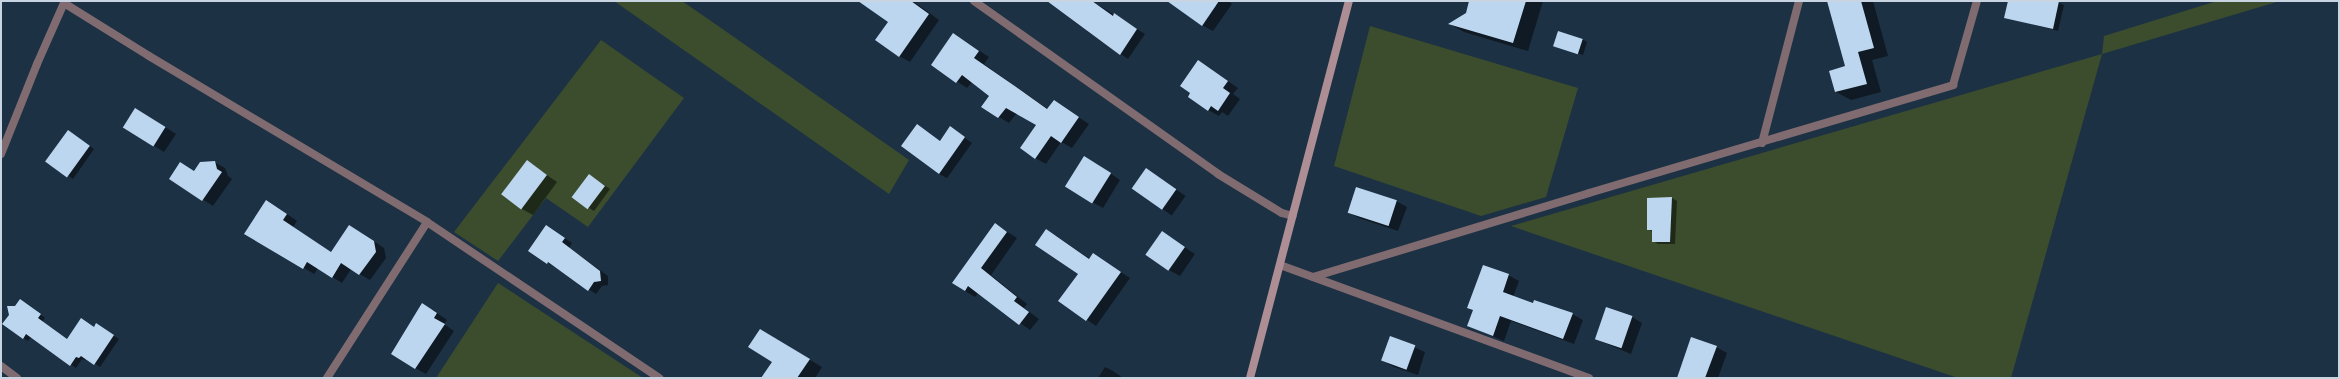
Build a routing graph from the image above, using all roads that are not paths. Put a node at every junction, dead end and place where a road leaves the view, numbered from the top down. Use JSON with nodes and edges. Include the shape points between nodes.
{"nodes":[{"id":1,"x":974,"y":1,"type":"edge"},
{"id":2,"x":1349,"y":1,"type":"edge"},
{"id":3,"x":1799,"y":1,"type":"edge"},
{"id":4,"x":1978,"y":1,"type":"edge"},
{"id":5,"x":1762,"y":143,"type":"junction"},
{"id":6,"x":1,"y":154,"type":"edge"},
{"id":7,"x":1293,"y":216,"type":"junction"},
{"id":8,"x":427,"y":222,"type":"junction"},
{"id":9,"x":1280,"y":265,"type":"junction"},
{"id":10,"x":1313,"y":277,"type":"junction"},
{"id":11,"x":1,"y":366,"type":"edge"},
{"id":12,"x":17,"y":378,"type":"edge"},
{"id":13,"x":327,"y":378,"type":"edge"},
{"id":14,"x":659,"y":378,"type":"edge"},
{"id":15,"x":1250,"y":378,"type":"edge"},
{"id":16,"x":1589,"y":378,"type":"edge"}],
"edges":[{"from":1,"to":7,"type":"street","via":[[1218,174],[1282,213]]},
{"from":2,"to":7,"type":"main road"},
{"from":3,"to":5,"type":"street"},
{"from":4,"to":5,"type":"street","via":[[1953,85]]},
{"from":5,"to":10,"type":"street","via":[[1588,192]]},
{"from":6,"to":8,"type":"street","via":[[64,3]]},
{"from":7,"to":9,"type":"main road"},
{"from":8,"to":13,"type":"street"},
{"from":8,"to":14,"type":"street"},
{"from":9,"to":10,"type":"street"},
{"from":9,"to":15,"type":"main road"},
{"from":10,"to":16,"type":"street"},
{"from":11,"to":12,"type":"street"}]}
